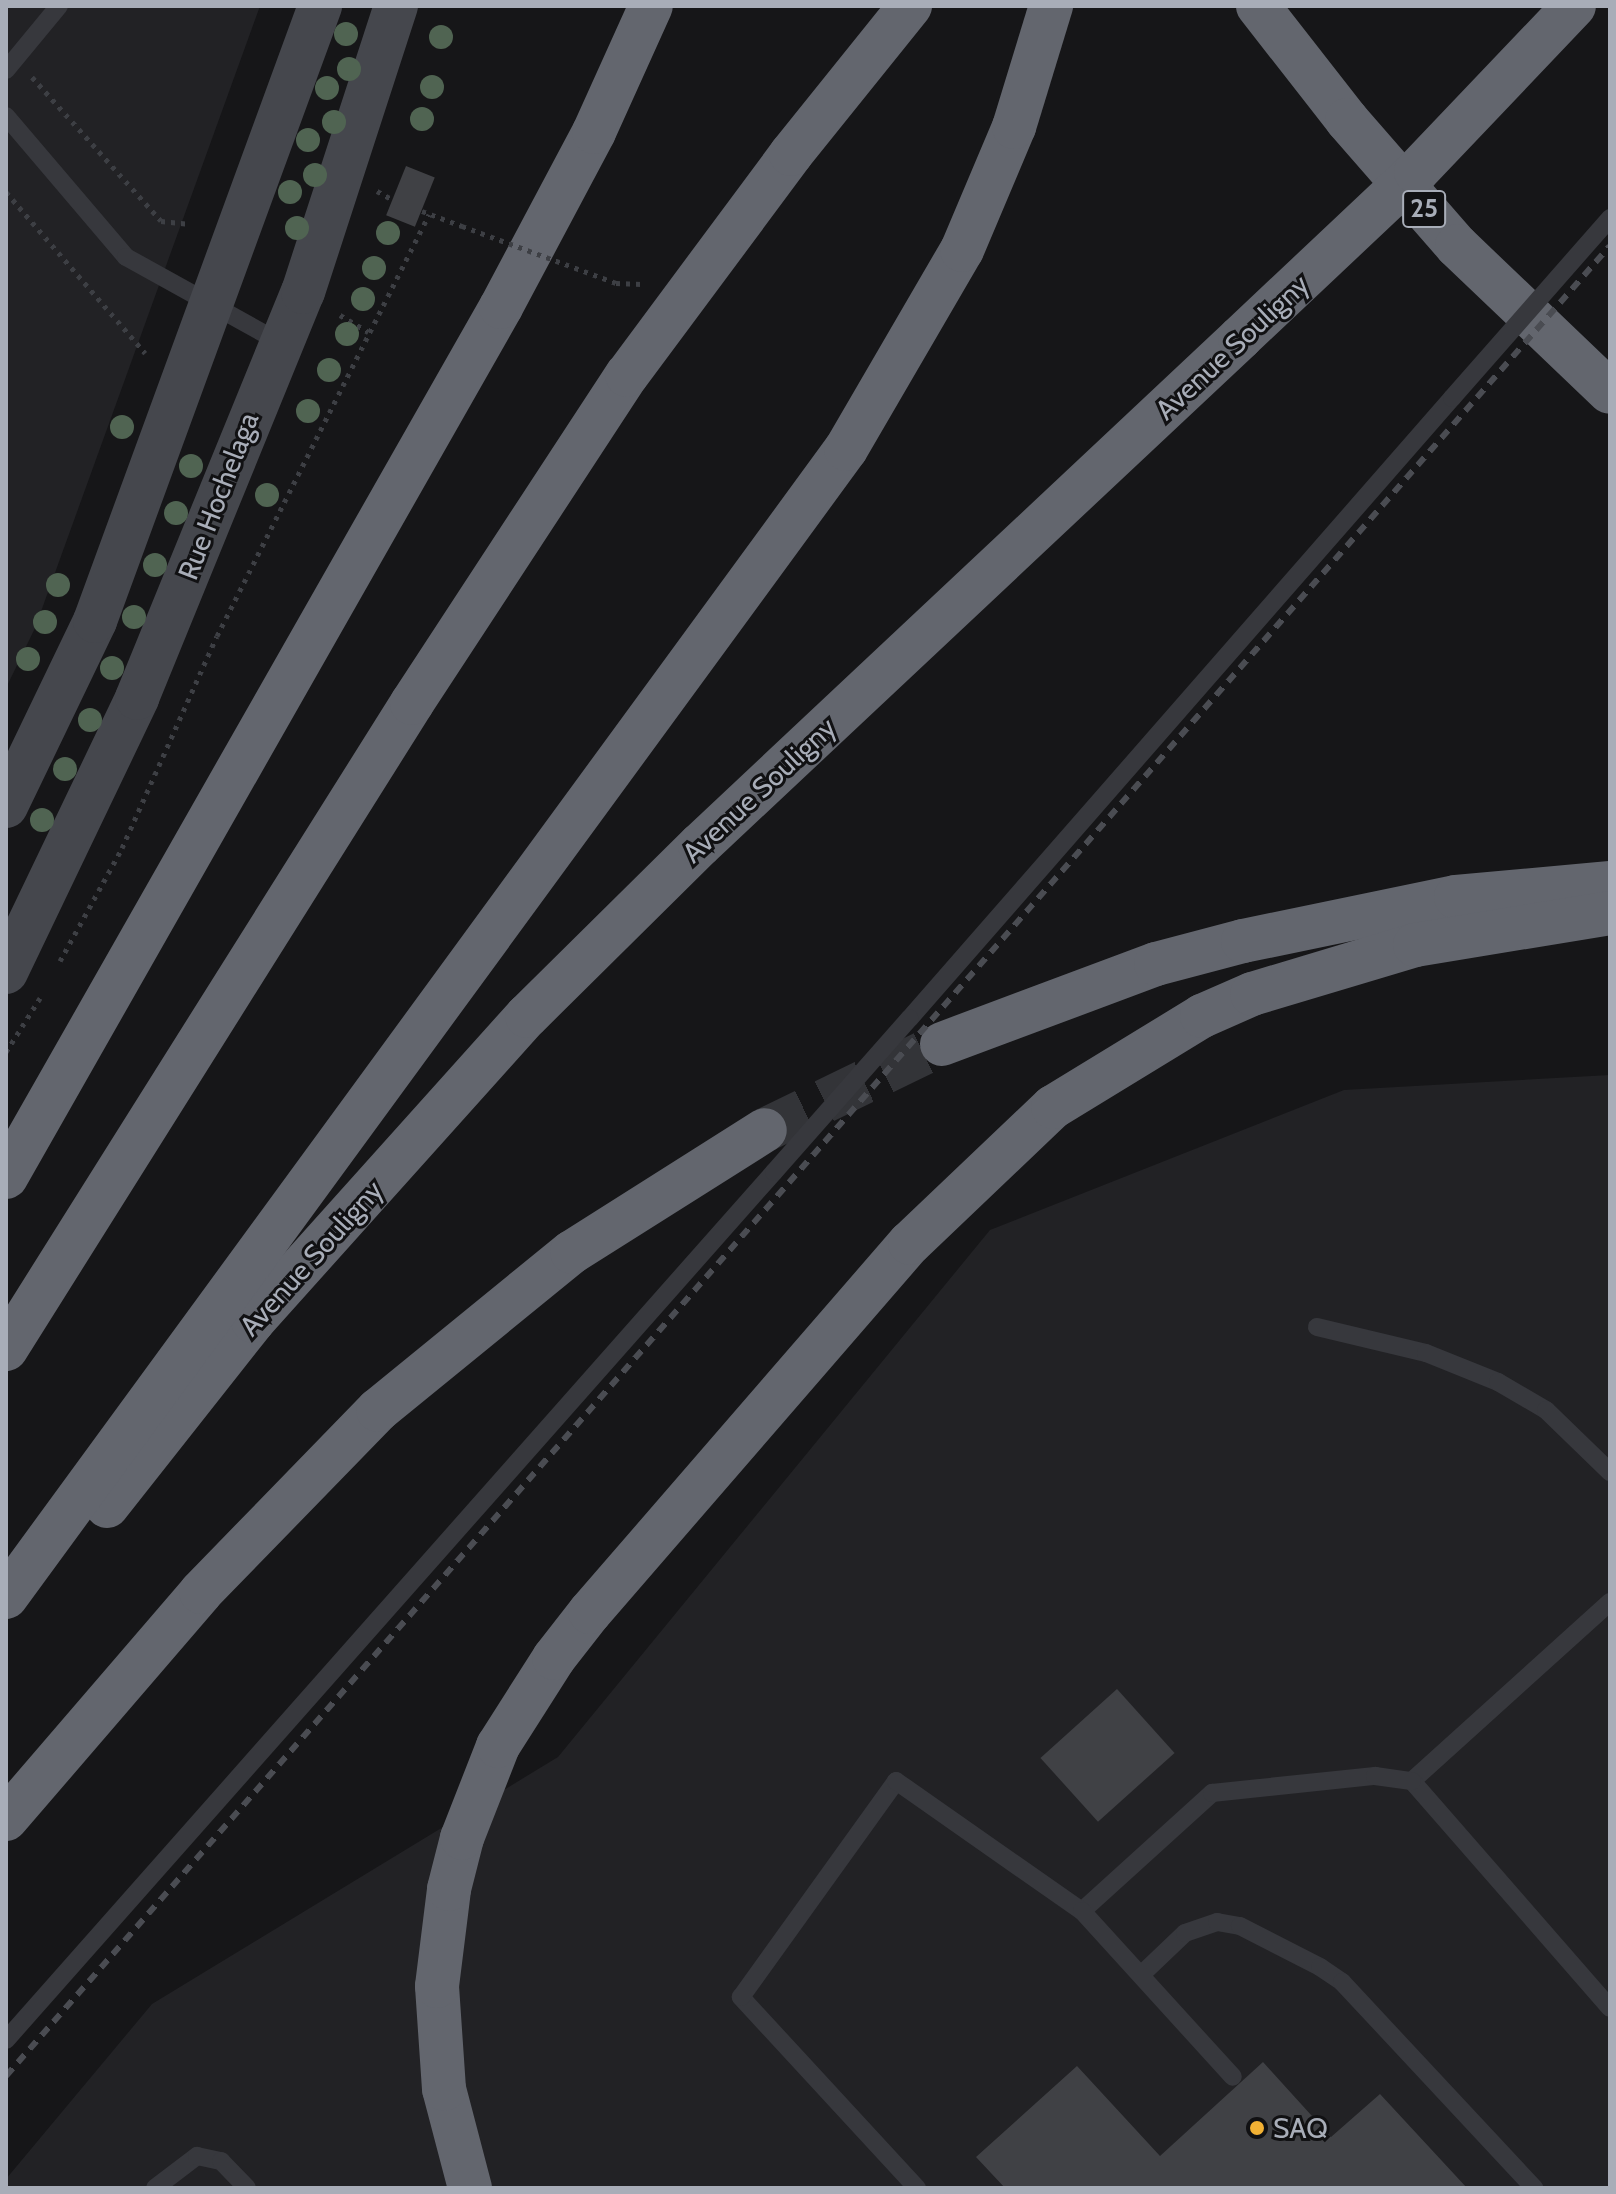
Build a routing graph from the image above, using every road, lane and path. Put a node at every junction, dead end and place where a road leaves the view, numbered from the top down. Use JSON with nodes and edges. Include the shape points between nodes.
{"nodes":[{"id":1,"x":59,"y":6,"type":"edge"},
{"id":2,"x":320,"y":6,"type":"edge"},
{"id":3,"x":396,"y":6,"type":"edge"},
{"id":4,"x":651,"y":6,"type":"edge"},
{"id":5,"x":910,"y":6,"type":"edge"},
{"id":6,"x":1051,"y":6,"type":"edge"},
{"id":7,"x":1258,"y":6,"type":"edge"},
{"id":8,"x":1574,"y":6,"type":"edge"},
{"id":9,"x":6,"y":70,"type":"edge"},
{"id":10,"x":32,"y":77,"type":"dead end"},
{"id":11,"x":6,"y":116,"type":"edge"},
{"id":12,"x":6,"y":192,"type":"edge"},
{"id":13,"x":382,"y":197,"type":"dead end"},
{"id":14,"x":393,"y":200,"type":"dead end"},
{"id":15,"x":422,"y":211,"type":"dead end"},
{"id":16,"x":429,"y":214,"type":"junction"},
{"id":17,"x":1610,"y":218,"type":"edge"},
{"id":18,"x":188,"y":224,"type":"dead end"},
{"id":19,"x":616,"y":283,"type":"dead end"},
{"id":20,"x":209,"y":305,"type":"junction"},
{"id":21,"x":340,"y":315,"type":"dead end"},
{"id":22,"x":368,"y":332,"type":"junction"},
{"id":23,"x":281,"y":343,"type":"junction"},
{"id":24,"x":145,"y":353,"type":"dead end"},
{"id":25,"x":1610,"y":392,"type":"edge"},
{"id":26,"x":6,"y":806,"type":"edge"},
{"id":27,"x":1610,"y":883,"type":"edge"},
{"id":28,"x":1610,"y":913,"type":"edge"},
{"id":29,"x":58,"y":965,"type":"dead end"},
{"id":30,"x":25,"y":981,"type":"edge"},
{"id":31,"x":926,"y":1031,"type":"junction"},
{"id":32,"x":6,"y":1052,"type":"edge"},
{"id":33,"x":770,"y":1151,"type":"junction"},
{"id":34,"x":6,"y":1177,"type":"edge"},
{"id":35,"x":1317,"y":1327,"type":"dead end"},
{"id":36,"x":6,"y":1349,"type":"edge"},
{"id":37,"x":1610,"y":1472,"type":"edge"},
{"id":38,"x":6,"y":1597,"type":"edge"},
{"id":39,"x":1610,"y":1602,"type":"edge"},
{"id":40,"x":6,"y":1633,"type":"edge"},
{"id":41,"x":1412,"y":1781,"type":"junction"},
{"id":42,"x":6,"y":1819,"type":"edge"},
{"id":43,"x":1082,"y":1911,"type":"junction"},
{"id":44,"x":1142,"y":1974,"type":"junction"},
{"id":45,"x":1609,"y":2004,"type":"edge"},
{"id":46,"x":6,"y":2040,"type":"edge"},
{"id":47,"x":1233,"y":2077,"type":"dead end"},
{"id":48,"x":155,"y":2188,"type":"edge"},
{"id":49,"x":247,"y":2188,"type":"edge"},
{"id":50,"x":470,"y":2188,"type":"edge"},
{"id":51,"x":917,"y":2188,"type":"edge"},
{"id":52,"x":1534,"y":2188,"type":"edge"}],
"edges":[{"from":1,"to":9,"type":"lane"},
{"from":2,"to":20,"type":"main road"},
{"from":3,"to":23,"type":"main road","name":"Rue Hochelaga","via":[[331,215]]},
{"from":4,"to":34,"type":"highway","via":[[594,132],[501,307]]},
{"from":5,"to":36,"type":"highway","via":[[782,165],[627,375],[412,703]]},
{"from":6,"to":38,"type":"highway","via":[[1014,127],[962,250],[892,377],[759,571]]},
{"from":7,"to":25,"type":"highway","number":"25","via":[[1347,120],[1457,246]]},
{"from":8,"to":40,"type":"highway","name":"Avenue Souligny","bridge":true,"via":[[1416,172],[700,845],[527,1016],[253,1321]]},
{"from":10,"to":18,"type":"path","via":[[155,216],[171,224]]},
{"from":11,"to":20,"type":"lane","via":[[126,257]]},
{"from":12,"to":24,"type":"path"},
{"from":13,"to":14,"type":"path"},
{"from":15,"to":16,"type":"path"},
{"from":16,"to":19,"type":"path","bridge":true},
{"from":16,"to":22,"type":"path"},
{"from":17,"to":31,"type":"lane","bridge":true,"via":[[1452,398]]},
{"from":20,"to":23,"type":"lane"},
{"from":20,"to":26,"type":"main road","via":[[95,621]]},
{"from":21,"to":22,"type":"path"},
{"from":22,"to":29,"type":"path","via":[[217,636],[122,848]]},
{"from":23,"to":30,"type":"main road","name":"Rue Hochelaga"},
{"from":27,"to":31,"type":"highway","via":[[1456,897],[1243,941]]},
{"from":28,"to":50,"type":"highway","via":[[1415,945],[1252,994],[1202,1016],[1053,1107],[910,1243],[590,1612],[546,1669],[498,1746],[455,1864],[437,1986],[444,2089]]},
{"from":30,"to":32,"type":"path"},
{"from":31,"to":33,"type":"lane","bridge":true},
{"from":33,"to":42,"type":"highway","via":[[572,1252],[378,1410],[201,1592]]},
{"from":33,"to":46,"type":"lane"},
{"from":35,"to":37,"type":"lane","via":[[1426,1353],[1498,1382],[1546,1410]]},
{"from":39,"to":41,"type":"lane"},
{"from":41,"to":43,"type":"lane","via":[[1375,1776],[1212,1793]]},
{"from":41,"to":45,"type":"lane"},
{"from":43,"to":44,"type":"lane"},
{"from":43,"to":51,"type":"lane","via":[[896,1781],[741,1997]]},
{"from":44,"to":47,"type":"lane"},
{"from":44,"to":52,"type":"lane","via":[[1185,1933],[1217,1922],[1240,1926],[1320,1967],[1342,1982]]},
{"from":48,"to":49,"type":"lane","via":[[197,2156],[221,2161]]}]}
